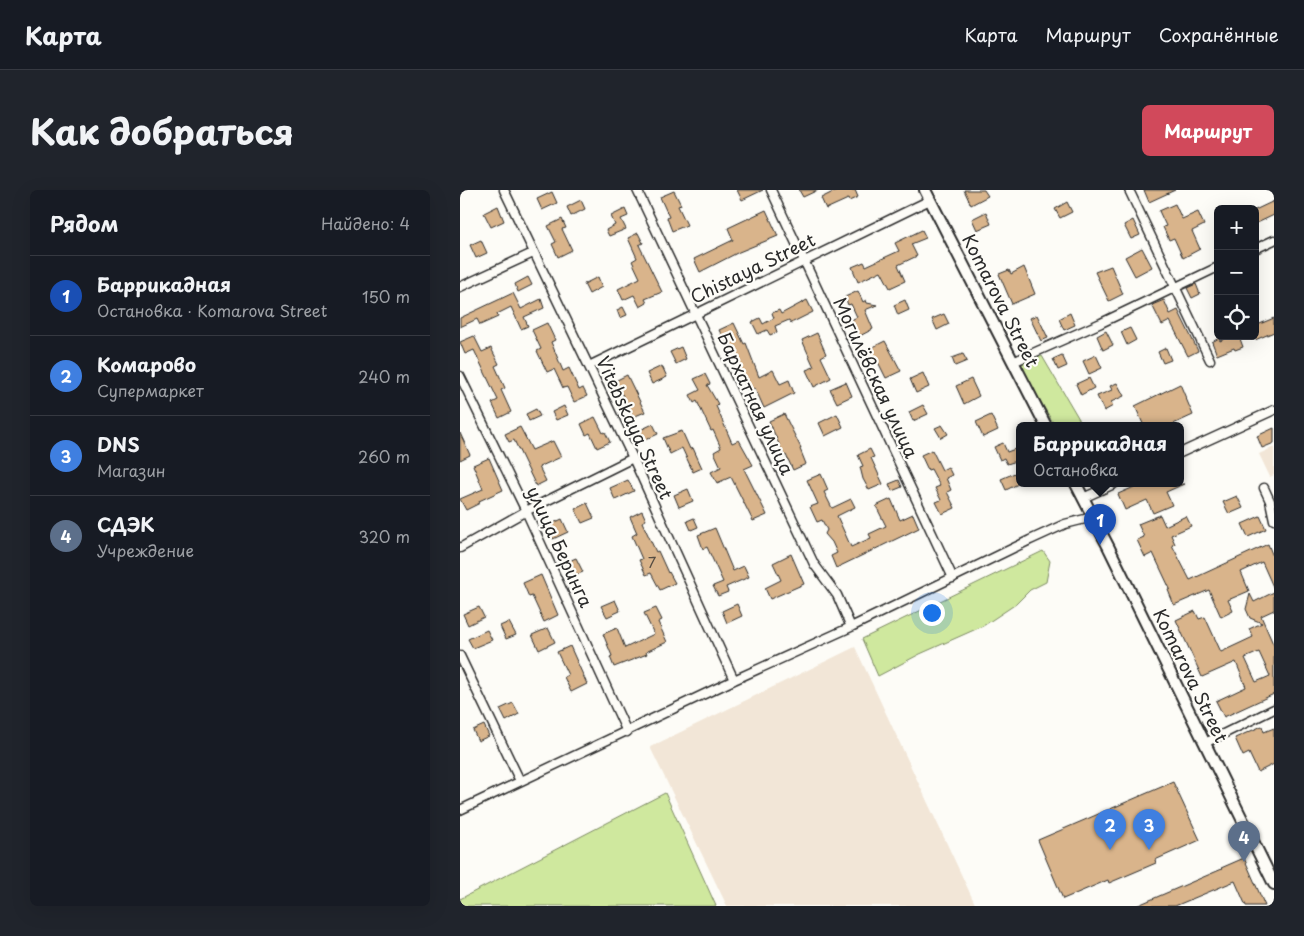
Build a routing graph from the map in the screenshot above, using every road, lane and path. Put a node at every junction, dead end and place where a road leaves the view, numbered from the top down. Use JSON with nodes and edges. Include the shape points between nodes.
{"nodes":[{"id":1,"x":504,"y":190,"type":"edge"},
{"id":2,"x":637,"y":190,"type":"edge"},
{"id":3,"x":771,"y":190,"type":"edge"},
{"id":4,"x":925,"y":190,"type":"edge"},
{"id":5,"x":1129,"y":190,"type":"edge"},
{"id":6,"x":930,"y":200,"type":"junction"},
{"id":7,"x":1274,"y":240,"type":"edge"},
{"id":8,"x":1259,"y":247,"type":"edge"},
{"id":9,"x":533,"y":253,"type":"junction"},
{"id":10,"x":804,"y":261,"type":"junction"},
{"id":11,"x":1214,"y":268,"type":"edge"},
{"id":12,"x":460,"y":287,"type":"edge"},
{"id":13,"x":1175,"y":287,"type":"junction"},
{"id":14,"x":696,"y":313,"type":"junction"},
{"id":15,"x":1210,"y":360,"type":"dead end"},
{"id":16,"x":1013,"y":362,"type":"junction"},
{"id":17,"x":589,"y":366,"type":"junction"},
{"id":18,"x":460,"y":376,"type":"edge"},
{"id":19,"x":1274,"y":410,"type":"edge"},
{"id":20,"x":1044,"y":422,"type":"edge"},
{"id":21,"x":1184,"y":451,"type":"edge"},
{"id":22,"x":633,"y":458,"type":"junction"},
{"id":23,"x":1078,"y":487,"type":"edge"},
{"id":24,"x":1107,"y":487,"type":"edge"},
{"id":25,"x":1264,"y":488,"type":"dead end"},
{"id":26,"x":1083,"y":498,"type":"junction"},
{"id":27,"x":526,"y":511,"type":"junction"},
{"id":28,"x":1093,"y":517,"type":"junction"},
{"id":29,"x":1274,"y":520,"type":"edge"},
{"id":30,"x":460,"y":548,"type":"edge"},
{"id":31,"x":952,"y":578,"type":"junction"},
{"id":32,"x":851,"y":627,"type":"junction"},
{"id":33,"x":460,"y":656,"type":"edge"},
{"id":34,"x":734,"y":680,"type":"junction"},
{"id":35,"x":1274,"y":709,"type":"edge"},
{"id":36,"x":627,"y":732,"type":"junction"},
{"id":37,"x":1205,"y":743,"type":"junction"},
{"id":38,"x":520,"y":781,"type":"junction"},
{"id":39,"x":460,"y":810,"type":"edge"},
{"id":40,"x":1273,"y":878,"type":"edge"}],
"edges":[{"from":1,"to":9,"type":"street","name":"Vitebskaya Street"},
{"from":2,"to":14,"type":"street","name":"Бархатная улица"},
{"from":3,"to":10,"type":"street","name":"Могилёвская улица"},
{"from":4,"to":6,"type":"street","name":"Komarova Street"},
{"from":5,"to":13,"type":"street"},
{"from":6,"to":10,"type":"street","name":"Chistaya Street"},
{"from":6,"to":16,"type":"street","name":"Komarova Street"},
{"from":7,"to":8,"type":"street"},
{"from":9,"to":12,"type":"street"},
{"from":9,"to":17,"type":"street","name":"Vitebskaya Street"},
{"from":10,"to":14,"type":"street","name":"Chistaya Street"},
{"from":10,"to":31,"type":"street","name":"Могилёвская улица"},
{"from":11,"to":13,"type":"street"},
{"from":13,"to":15,"type":"street"},
{"from":13,"to":16,"type":"street"},
{"from":14,"to":17,"type":"street","name":"Chistaya Street"},
{"from":14,"to":32,"type":"street","name":"Бархатная улица","via":[[814,564],[837,595]]},
{"from":16,"to":20,"type":"street","name":"Komarova Street"},
{"from":17,"to":22,"type":"street","name":"Vitebskaya Street"},
{"from":18,"to":27,"type":"street","name":"улица Беринга"},
{"from":19,"to":21,"type":"street"},
{"from":22,"to":27,"type":"street"},
{"from":22,"to":34,"type":"street","name":"Vitebskaya Street"},
{"from":23,"to":26,"type":"street","name":"Komarova Street"},
{"from":24,"to":26,"type":"street"},
{"from":25,"to":29,"type":"street"},
{"from":26,"to":28,"type":"street","name":"Komarova Street"},
{"from":27,"to":30,"type":"street"},
{"from":27,"to":36,"type":"street","name":"улица Беринга"},
{"from":28,"to":31,"type":"street","via":[[1065,524]]},
{"from":28,"to":37,"type":"street","name":"Komarova Street"},
{"from":31,"to":32,"type":"street"},
{"from":32,"to":34,"type":"street"},
{"from":33,"to":38,"type":"street"},
{"from":34,"to":36,"type":"street"},
{"from":35,"to":37,"type":"street"},
{"from":36,"to":38,"type":"street"},
{"from":37,"to":40,"type":"street","name":"Komarova Street"},
{"from":38,"to":39,"type":"street"}]}
